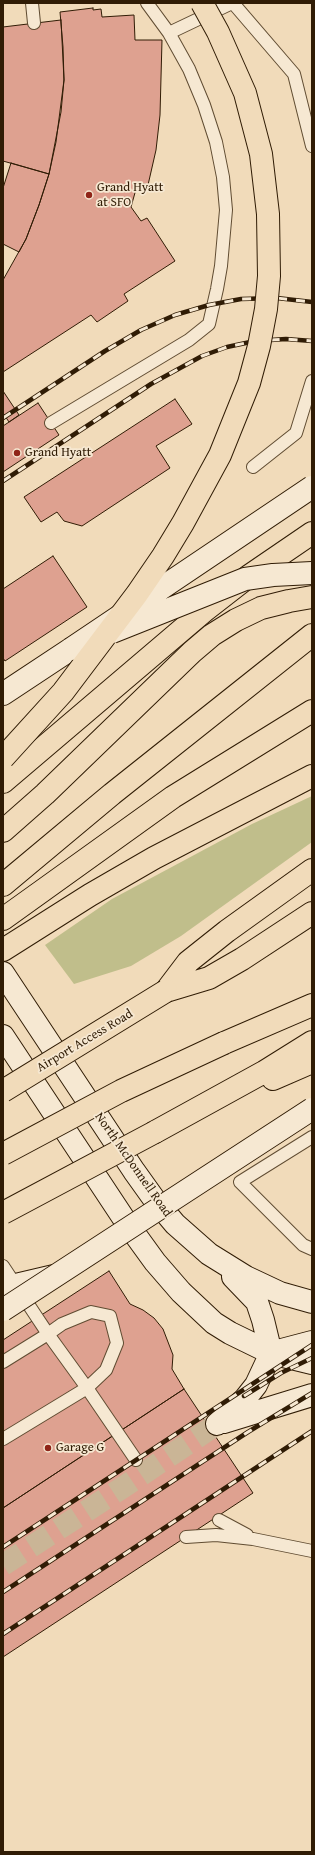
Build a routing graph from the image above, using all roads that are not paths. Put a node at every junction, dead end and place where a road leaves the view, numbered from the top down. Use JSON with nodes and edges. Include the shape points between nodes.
{"nodes":[{"id":1,"x":32,"y":3,"type":"edge"},
{"id":2,"x":147,"y":3,"type":"edge"},
{"id":3,"x":202,"y":3,"type":"edge"},
{"id":4,"x":233,"y":3,"type":"edge"},
{"id":5,"x":34,"y":23,"type":"dead end"},
{"id":6,"x":169,"y":33,"type":"junction"},
{"id":7,"x":312,"y":146,"type":"edge"},
{"id":8,"x":312,"y":381,"type":"edge"},
{"id":9,"x":51,"y":423,"type":"dead end"},
{"id":10,"x":253,"y":467,"type":"dead end"},
{"id":11,"x":312,"y":487,"type":"edge"},
{"id":12,"x":312,"y":533,"type":"edge"},
{"id":13,"x":312,"y":574,"type":"edge"},
{"id":14,"x":312,"y":597,"type":"edge"},
{"id":15,"x":312,"y":635,"type":"edge"},
{"id":16,"x":71,"y":649,"type":"junction"},
{"id":17,"x":3,"y":694,"type":"edge"},
{"id":18,"x":312,"y":711,"type":"edge"},
{"id":19,"x":3,"y":758,"type":"edge"},
{"id":20,"x":312,"y":776,"type":"edge"},
{"id":21,"x":3,"y":782,"type":"edge"},
{"id":22,"x":3,"y":831,"type":"edge"},
{"id":23,"x":312,"y":870,"type":"edge"},
{"id":24,"x":6,"y":882,"type":"edge"},
{"id":25,"x":312,"y":913,"type":"edge"},
{"id":26,"x":3,"y":919,"type":"edge"},
{"id":27,"x":3,"y":950,"type":"edge"},
{"id":28,"x":3,"y":973,"type":"edge"},
{"id":29,"x":166,"y":991,"type":"junction"},
{"id":30,"x":312,"y":1005,"type":"edge"},
{"id":31,"x":3,"y":1036,"type":"edge"},
{"id":32,"x":312,"y":1042,"type":"edge"},
{"id":33,"x":312,"y":1062,"type":"edge"},
{"id":34,"x":3,"y":1091,"type":"edge"},
{"id":35,"x":312,"y":1110,"type":"edge"},
{"id":36,"x":155,"y":1132,"type":"junction"},
{"id":37,"x":312,"y":1137,"type":"edge"},
{"id":38,"x":3,"y":1154,"type":"edge"},
{"id":39,"x":3,"y":1213,"type":"edge"},
{"id":40,"x":312,"y":1249,"type":"edge"},
{"id":41,"x":209,"y":1254,"type":"junction"},
{"id":42,"x":3,"y":1266,"type":"edge"},
{"id":43,"x":56,"y":1275,"type":"junction"},
{"id":44,"x":3,"y":1288,"type":"edge"},
{"id":45,"x":312,"y":1302,"type":"edge"},
{"id":46,"x":3,"y":1310,"type":"edge"},
{"id":47,"x":48,"y":1334,"type":"junction"},
{"id":48,"x":312,"y":1342,"type":"edge"},
{"id":49,"x":271,"y":1353,"type":"junction"},
{"id":50,"x":3,"y":1362,"type":"edge"},
{"id":51,"x":312,"y":1363,"type":"edge"},
{"id":52,"x":87,"y":1388,"type":"junction"},
{"id":53,"x":312,"y":1395,"type":"edge"},
{"id":54,"x":3,"y":1439,"type":"edge"},
{"id":55,"x":136,"y":1460,"type":"dead end"},
{"id":56,"x":219,"y":1520,"type":"dead end"},
{"id":57,"x":186,"y":1537,"type":"dead end"},
{"id":58,"x":253,"y":1539,"type":"junction"},
{"id":59,"x":312,"y":1551,"type":"edge"}],
"edges":[{"from":1,"to":5,"type":"lane"},
{"from":2,"to":6,"type":"lane"},
{"from":3,"to":19,"type":"main road","bridge":true,"via":[[245,93],[261,154],[268,214],[269,276],[259,346],[247,390],[220,455],[163,556],[63,692]]},
{"from":4,"to":6,"type":"lane"},
{"from":4,"to":7,"type":"lane","via":[[294,74]]},
{"from":6,"to":9,"type":"lane","via":[[189,69],[204,105],[216,142],[223,177],[226,210],[223,247],[209,324],[189,340]]},
{"from":8,"to":10,"type":"lane","via":[[296,433]]},
{"from":11,"to":16,"type":"street","bridge":true},
{"from":12,"to":21,"type":"main road","bridge":true,"via":[[204,610]]},
{"from":13,"to":16,"type":"street","bridge":true,"via":[[280,574],[245,579]]},
{"from":14,"to":22,"type":"main road","via":[[261,608],[212,635]]},
{"from":15,"to":24,"type":"main road"},
{"from":16,"to":17,"type":"street"},
{"from":18,"to":26,"type":"main road","via":[[172,797]]},
{"from":20,"to":27,"type":"main road","via":[[160,854]]},
{"from":23,"to":29,"type":"main road","via":[[188,962]]},
{"from":25,"to":29,"type":"main road","via":[[209,978]]},
{"from":28,"to":41,"type":"street","name":"North McDonnell Road","via":[[154,1199],[174,1224]]},
{"from":29,"to":34,"type":"main road","name":"Airport Access Road","bridge":true},
{"from":30,"to":38,"type":"main road","bridge":true,"via":[[172,1066]]},
{"from":31,"to":49,"type":"street","via":[[121,1216],[168,1277],[214,1323],[247,1343]]},
{"from":32,"to":36,"type":"main road","via":[[264,1072]]},
{"from":33,"to":36,"type":"main road"},
{"from":35,"to":43,"type":"street","bridge":true},
{"from":36,"to":39,"type":"main road","bridge":true},
{"from":37,"to":40,"type":"lane","via":[[240,1182],[304,1245]]},
{"from":41,"to":45,"type":"street","name":"North McDonnell Road","via":[[265,1286]]},
{"from":41,"to":49,"type":"street","via":[[257,1302]]},
{"from":42,"to":47,"type":"lane"},
{"from":43,"to":44,"type":"street"},
{"from":43,"to":46,"type":"street","bridge":true},
{"from":47,"to":50,"type":"lane"},
{"from":47,"to":52,"type":"lane"},
{"from":47,"to":52,"type":"lane","via":[[62,1324],[91,1312],[110,1316],[117,1343],[106,1370]]},
{"from":48,"to":49,"type":"street"},
{"from":49,"to":51,"type":"street"},
{"from":49,"to":53,"type":"street","via":[[256,1385],[236,1408],[217,1424]]},
{"from":52,"to":54,"type":"lane"},
{"from":52,"to":55,"type":"lane"},
{"from":56,"to":58,"type":"lane"},
{"from":57,"to":58,"type":"lane","via":[[216,1535]]},
{"from":58,"to":59,"type":"lane"}]}
